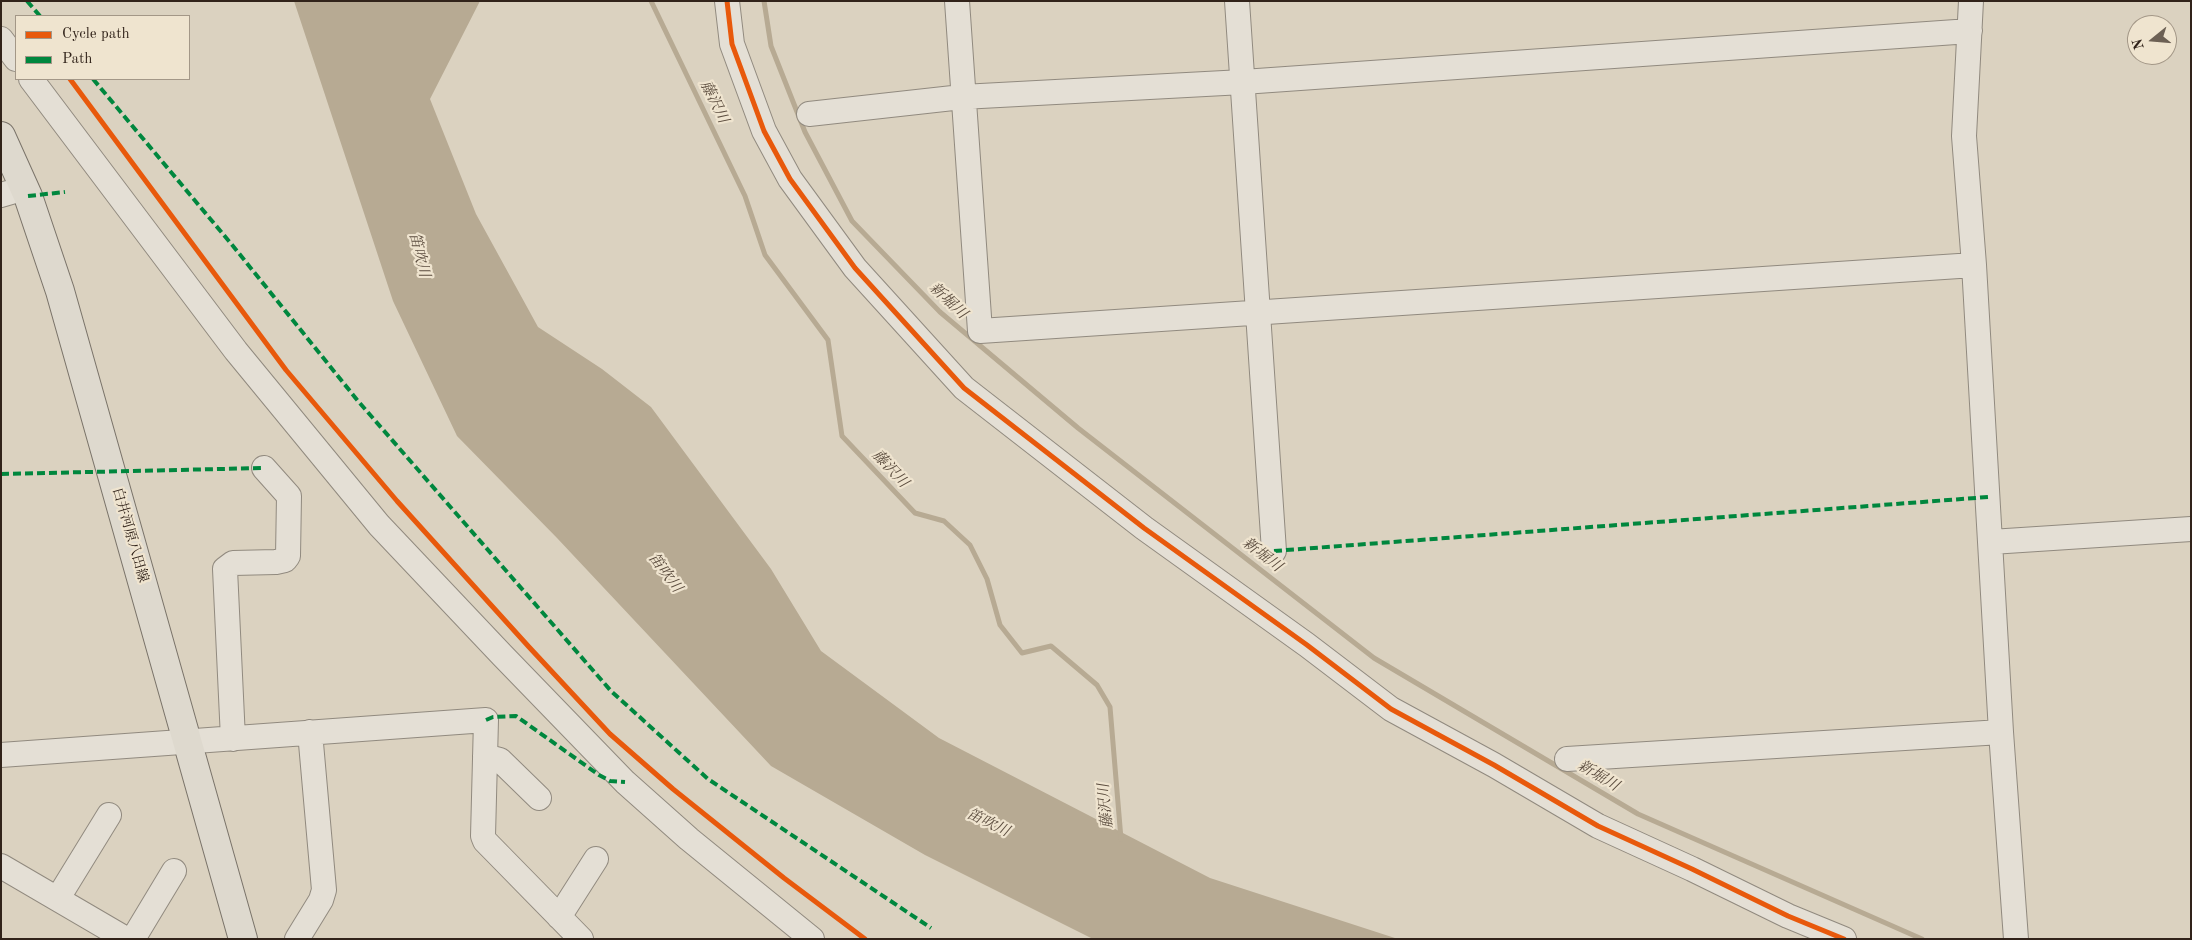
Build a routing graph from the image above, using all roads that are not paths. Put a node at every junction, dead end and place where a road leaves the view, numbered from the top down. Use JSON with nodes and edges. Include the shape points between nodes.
{"nodes":[{"id":1,"x":727,"y":1,"type":"edge"},
{"id":2,"x":957,"y":1,"type":"edge"},
{"id":3,"x":1237,"y":1,"type":"edge"},
{"id":4,"x":1971,"y":1,"type":"edge"},
{"id":5,"x":1970,"y":31,"type":"junction"},
{"id":6,"x":1,"y":39,"type":"edge"},
{"id":7,"x":15,"y":58,"type":"edge"},
{"id":8,"x":32,"y":80,"type":"edge"},
{"id":9,"x":1243,"y":82,"type":"junction"},
{"id":10,"x":962,"y":97,"type":"junction"},
{"id":11,"x":809,"y":114,"type":"dead end"},
{"id":12,"x":1,"y":136,"type":"edge"},
{"id":13,"x":13,"y":192,"type":"edge"},
{"id":14,"x":1974,"y":265,"type":"junction"},
{"id":15,"x":1259,"y":314,"type":"junction"},
{"id":16,"x":264,"y":468,"type":"dead end"},
{"id":17,"x":2191,"y":528,"type":"edge"},
{"id":18,"x":1991,"y":542,"type":"junction"},
{"id":19,"x":1274,"y":551,"type":"dead end"},
{"id":20,"x":310,"y":732,"type":"junction"},
{"id":21,"x":2001,"y":732,"type":"junction"},
{"id":22,"x":233,"y":738,"type":"junction"},
{"id":23,"x":188,"y":741,"type":"junction"},
{"id":24,"x":1,"y":755,"type":"edge"},
{"id":25,"x":485,"y":756,"type":"junction"},
{"id":26,"x":1567,"y":759,"type":"dead end"},
{"id":27,"x":539,"y":798,"type":"dead end"},
{"id":28,"x":109,"y":815,"type":"dead end"},
{"id":29,"x":596,"y":859,"type":"dead end"},
{"id":30,"x":1,"y":866,"type":"edge"},
{"id":31,"x":174,"y":871,"type":"dead end"},
{"id":32,"x":58,"y":898,"type":"junction"},
{"id":33,"x":559,"y":917,"type":"junction"},
{"id":34,"x":126,"y":939,"type":"edge"},
{"id":35,"x":133,"y":939,"type":"edge"},
{"id":36,"x":243,"y":939,"type":"edge"},
{"id":37,"x":297,"y":939,"type":"edge"},
{"id":38,"x":581,"y":939,"type":"edge"},
{"id":39,"x":812,"y":939,"type":"edge"},
{"id":40,"x":1844,"y":939,"type":"edge"},
{"id":41,"x":2016,"y":939,"type":"edge"}],
"edges":[{"from":1,"to":40,"type":"street","via":[[732,44],[764,131],[790,178],[855,268],[964,388],[1144,528],[1390,708],[1598,826]]},
{"from":2,"to":10,"type":"street"},
{"from":3,"to":9,"type":"street"},
{"from":4,"to":5,"type":"street"},
{"from":5,"to":9,"type":"street"},
{"from":5,"to":14,"type":"street","via":[[1964,136]]},
{"from":6,"to":7,"type":"street"},
{"from":8,"to":39,"type":"street","via":[[236,351],[379,525],[626,782],[689,839]]},
{"from":9,"to":10,"type":"street"},
{"from":9,"to":15,"type":"street"},
{"from":10,"to":11,"type":"street"},
{"from":10,"to":15,"type":"street","via":[[980,331]]},
{"from":12,"to":13,"type":"main road","name":"白井河原八田線"},
{"from":13,"to":23,"type":"main road","name":"白井河原八田線","via":[[60,291]]},
{"from":14,"to":15,"type":"street"},
{"from":14,"to":18,"type":"street"},
{"from":15,"to":19,"type":"street"},
{"from":16,"to":22,"type":"street","via":[[289,496],[288,556],[276,562],[233,563],[226,569]]},
{"from":17,"to":18,"type":"street"},
{"from":18,"to":21,"type":"street"},
{"from":20,"to":22,"type":"street"},
{"from":20,"to":25,"type":"street","via":[[486,720]]},
{"from":20,"to":37,"type":"street","via":[[324,890]]},
{"from":21,"to":26,"type":"street"},
{"from":21,"to":41,"type":"street"},
{"from":22,"to":23,"type":"street"},
{"from":23,"to":24,"type":"street"},
{"from":23,"to":36,"type":"main road","name":"白井河原八田線"},
{"from":25,"to":27,"type":"street","via":[[500,760]]},
{"from":25,"to":33,"type":"street","via":[[485,842]]},
{"from":28,"to":32,"type":"street"},
{"from":29,"to":33,"type":"street"},
{"from":30,"to":32,"type":"street"},
{"from":31,"to":35,"type":"street"},
{"from":32,"to":34,"type":"street"},
{"from":33,"to":38,"type":"street"}]}
